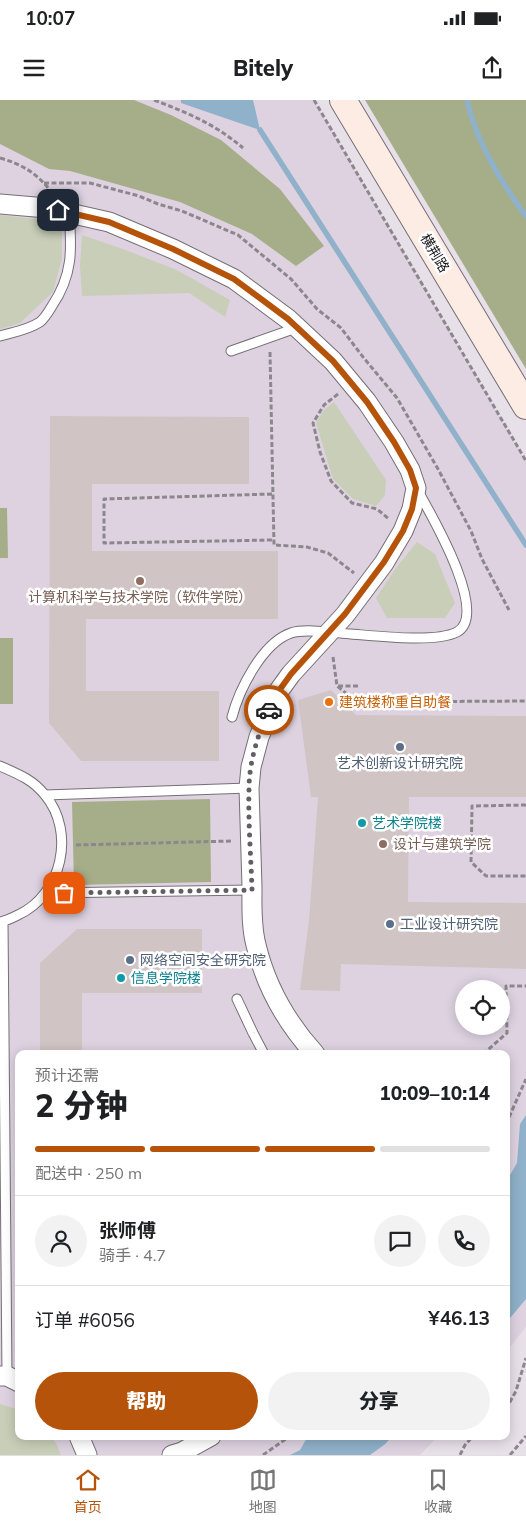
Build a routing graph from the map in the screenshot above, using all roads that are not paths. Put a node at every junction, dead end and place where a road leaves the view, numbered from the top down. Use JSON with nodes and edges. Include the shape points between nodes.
{"nodes":[{"id":1,"x":343,"y":100,"type":"edge"},
{"id":2,"x":0,"y":204,"type":"edge"},
{"id":3,"x":69,"y":213,"type":"junction"},
{"id":4,"x":297,"y":328,"type":"junction"},
{"id":5,"x":0,"y":336,"type":"edge"},
{"id":6,"x":231,"y":351,"type":"dead end"},
{"id":7,"x":526,"y":406,"type":"edge"},
{"id":8,"x":416,"y":488,"type":"junction"},
{"id":9,"x":330,"y":632,"type":"junction"},
{"id":10,"x":232,"y":718,"type":"dead end"},
{"id":11,"x":0,"y":766,"type":"edge"},
{"id":12,"x":249,"y":788,"type":"junction"},
{"id":13,"x":45,"y":795,"type":"junction"},
{"id":14,"x":252,"y":890,"type":"junction"},
{"id":15,"x":46,"y":893,"type":"junction"},
{"id":16,"x":2,"y":922,"type":"edge"},
{"id":17,"x":237,"y":999,"type":"dead end"},
{"id":18,"x":262,"y":1050,"type":"edge"},
{"id":19,"x":313,"y":1050,"type":"edge"},
{"id":20,"x":9,"y":1378,"type":"edge"},
{"id":21,"x":81,"y":1440,"type":"edge"},
{"id":22,"x":204,"y":1440,"type":"edge"},
{"id":23,"x":87,"y":1455,"type":"edge"},
{"id":24,"x":172,"y":1455,"type":"edge"}],
"edges":[{"from":1,"to":7,"type":"street","name":"横荆路"},
{"from":2,"to":3,"type":"street"},
{"from":3,"to":4,"type":"street","via":[[109,222],[234,279]]},
{"from":3,"to":5,"type":"lane","via":[[70,257],[62,290],[42,321]]},
{"from":4,"to":6,"type":"lane"},
{"from":4,"to":8,"type":"street","via":[[333,361],[367,402],[410,470]]},
{"from":8,"to":9,"type":"street","via":[[403,531],[384,562]]},
{"from":8,"to":9,"type":"lane","via":[[442,536],[464,588],[467,612],[464,624],[458,632],[415,638]]},
{"from":9,"to":10,"type":"lane","via":[[292,632],[279,639],[252,671]]},
{"from":9,"to":12,"type":"street","via":[[278,692],[259,736]]},
{"from":11,"to":13,"type":"lane","via":[[25,777]]},
{"from":12,"to":13,"type":"lane"},
{"from":12,"to":14,"type":"street"},
{"from":13,"to":15,"type":"lane","via":[[58,819],[62,845],[58,871]]},
{"from":14,"to":15,"type":"lane"},
{"from":14,"to":19,"type":"street","via":[[255,943],[266,977],[276,1000]]},
{"from":15,"to":16,"type":"lane","via":[[27,911]]},
{"from":16,"to":20,"type":"lane"},
{"from":17,"to":18,"type":"lane"},
{"from":21,"to":23,"type":"street"},
{"from":22,"to":24,"type":"street"}]}
